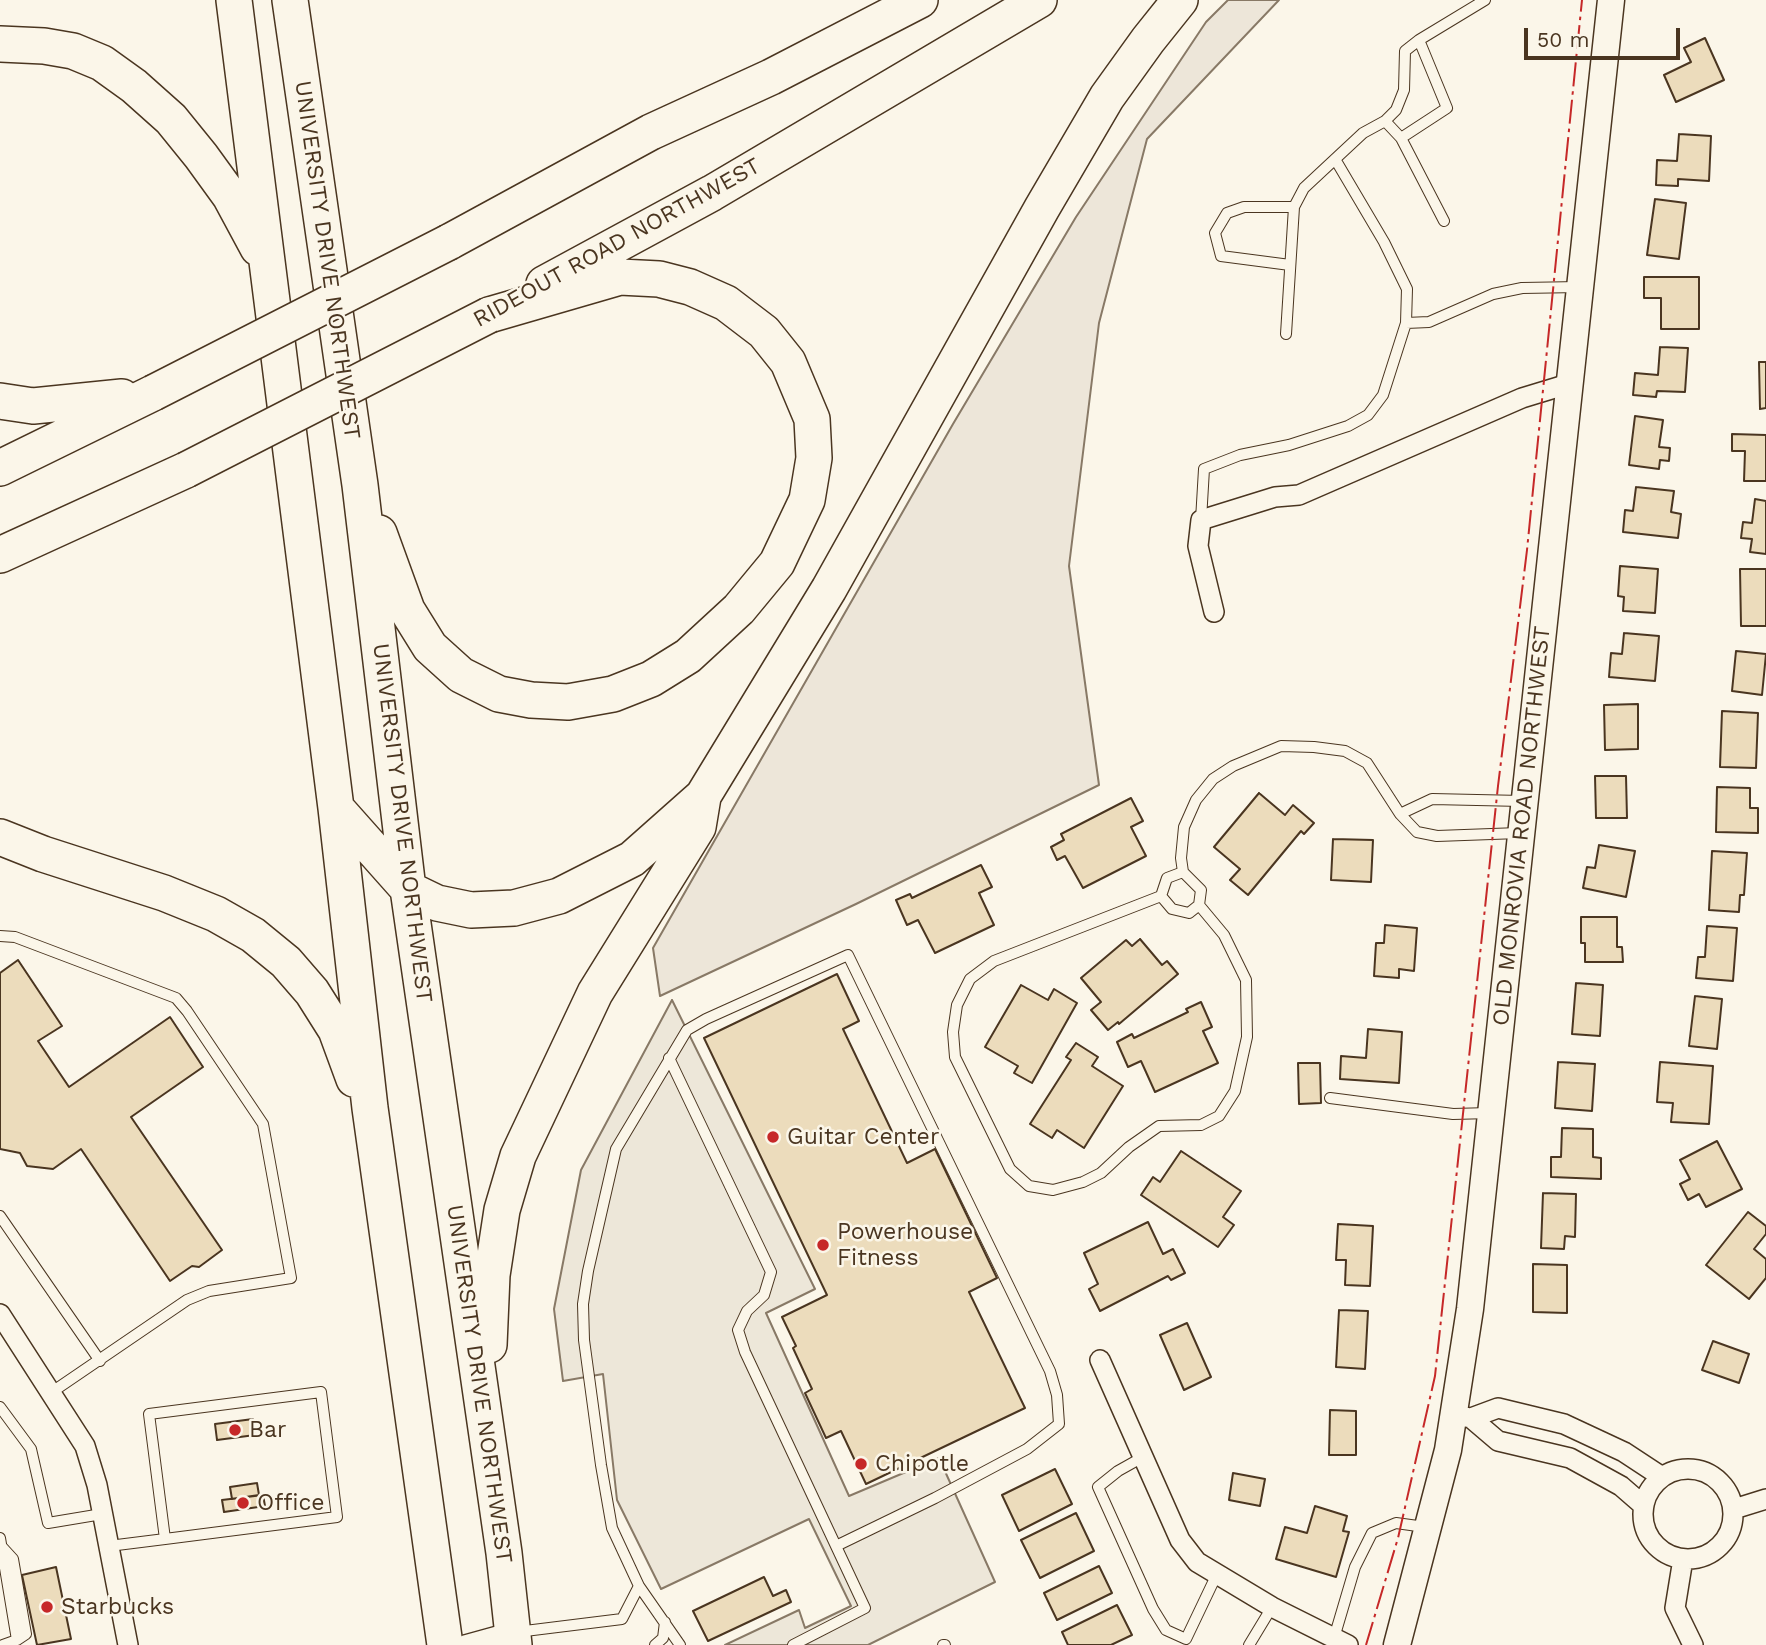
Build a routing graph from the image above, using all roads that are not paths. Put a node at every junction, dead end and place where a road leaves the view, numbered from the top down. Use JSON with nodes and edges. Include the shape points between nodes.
{"nodes":[{"id":1,"x":234,"y":0,"type":"edge"},
{"id":2,"x":290,"y":0,"type":"edge"},
{"id":3,"x":920,"y":0,"type":"edge"},
{"id":4,"x":1039,"y":0,"type":"edge"},
{"id":5,"x":1180,"y":0,"type":"edge"},
{"id":6,"x":1485,"y":0,"type":"edge"},
{"id":7,"x":1611,"y":0,"type":"edge"},
{"id":8,"x":1419,"y":40,"type":"junction"},
{"id":9,"x":0,"y":44,"type":"edge"},
{"id":10,"x":1385,"y":121,"type":"junction"},
{"id":11,"x":1401,"y":138,"type":"junction"},
{"id":12,"x":1335,"y":159,"type":"junction"},
{"id":13,"x":1294,"y":207,"type":"junction"},
{"id":14,"x":1444,"y":221,"type":"dead end"},
{"id":15,"x":266,"y":261,"type":"junction"},
{"id":16,"x":1290,"y":265,"type":"junction"},
{"id":17,"x":1579,"y":287,"type":"junction"},
{"id":18,"x":489,"y":315,"type":"junction"},
{"id":19,"x":1406,"y":323,"type":"junction"},
{"id":20,"x":1286,"y":334,"type":"dead end"},
{"id":21,"x":1568,"y":384,"type":"junction"},
{"id":22,"x":153,"y":393,"type":"junction"},
{"id":23,"x":0,"y":401,"type":"edge"},
{"id":24,"x":0,"y":468,"type":"edge"},
{"id":25,"x":360,"y":485,"type":"junction"},
{"id":26,"x":1201,"y":520,"type":"junction"},
{"id":27,"x":0,"y":555,"type":"edge"},
{"id":28,"x":1214,"y":612,"type":"dead end"},
{"id":29,"x":703,"y":796,"type":"junction"},
{"id":30,"x":1525,"y":802,"type":"junction"},
{"id":31,"x":336,"y":807,"type":"junction"},
{"id":32,"x":1400,"y":814,"type":"junction"},
{"id":33,"x":1519,"y":833,"type":"junction"},
{"id":34,"x":0,"y":837,"type":"edge"},
{"id":35,"x":1183,"y":872,"type":"junction"},
{"id":36,"x":408,"y":889,"type":"junction"},
{"id":37,"x":1161,"y":896,"type":"junction"},
{"id":38,"x":1199,"y":905,"type":"junction"},
{"id":39,"x":0,"y":936,"type":"edge"},
{"id":40,"x":669,"y":1058,"type":"junction"},
{"id":41,"x":1330,"y":1098,"type":"dead end"},
{"id":42,"x":370,"y":1108,"type":"junction"},
{"id":43,"x":1491,"y":1113,"type":"junction"},
{"id":44,"x":0,"y":1216,"type":"edge"},
{"id":45,"x":0,"y":1314,"type":"edge"},
{"id":46,"x":1100,"y":1360,"type":"dead end"},
{"id":47,"x":100,"y":1361,"type":"junction"},
{"id":48,"x":52,"y":1392,"type":"junction"},
{"id":49,"x":0,"y":1407,"type":"edge"},
{"id":50,"x":1462,"y":1417,"type":"junction"},
{"id":51,"x":486,"y":1436,"type":"junction"},
{"id":52,"x":1143,"y":1458,"type":"junction"},
{"id":53,"x":1662,"y":1477,"type":"junction"},
{"id":54,"x":1766,"y":1499,"type":"edge"},
{"id":55,"x":1644,"y":1506,"type":"junction"},
{"id":56,"x":1734,"y":1509,"type":"junction"},
{"id":57,"x":103,"y":1514,"type":"junction"},
{"id":58,"x":1429,"y":1527,"type":"junction"},
{"id":59,"x":165,"y":1539,"type":"junction"},
{"id":60,"x":1,"y":1542,"type":"edge"},
{"id":61,"x":109,"y":1546,"type":"junction"},
{"id":62,"x":836,"y":1546,"type":"junction"},
{"id":63,"x":1684,"y":1559,"type":"junction"},
{"id":64,"x":1217,"y":1574,"type":"junction"},
{"id":65,"x":639,"y":1586,"type":"junction"},
{"id":66,"x":1272,"y":1607,"type":"junction"},
{"id":67,"x":665,"y":1622,"type":"junction"},
{"id":68,"x":513,"y":1639,"type":"edge"},
{"id":69,"x":1341,"y":1642,"type":"edge"},
{"id":70,"x":3,"y":1645,"type":"edge"},
{"id":71,"x":128,"y":1645,"type":"edge"},
{"id":72,"x":444,"y":1645,"type":"edge"},
{"id":73,"x":465,"y":1645,"type":"edge"},
{"id":74,"x":655,"y":1645,"type":"edge"},
{"id":75,"x":680,"y":1645,"type":"edge"},
{"id":76,"x":793,"y":1645,"type":"edge"},
{"id":77,"x":1249,"y":1645,"type":"edge"},
{"id":78,"x":1397,"y":1645,"type":"edge"},
{"id":79,"x":1693,"y":1645,"type":"edge"}],
"edges":[{"from":1,"to":15,"type":"highway"},
{"from":2,"to":25,"type":"highway","name":"UNIVERSITY DRIVE NORTHWEST"},
{"from":3,"to":22,"type":"highway","bridge":true,"via":[[651,132],[449,242]]},
{"from":4,"to":18,"type":"highway","name":"RIDEOUT ROAD NORTHWEST","via":[[712,192]]},
{"from":5,"to":29,"type":"highway","via":[[1107,97],[829,589]]},
{"from":6,"to":8,"type":"lane"},
{"from":7,"to":17,"type":"street","name":"OLD MONROVIA ROAD NORTHWEST"},
{"from":8,"to":10,"type":"lane","via":[[1405,51],[1404,90],[1396,110]]},
{"from":8,"to":11,"type":"lane","via":[[1447,108]]},
{"from":9,"to":15,"type":"highway","via":[[73,51],[102,63],[134,86],[171,118],[201,156],[230,196]]},
{"from":10,"to":11,"type":"lane"},
{"from":10,"to":12,"type":"lane","via":[[1363,133]]},
{"from":11,"to":14,"type":"lane"},
{"from":12,"to":13,"type":"lane","via":[[1304,188]]},
{"from":12,"to":19,"type":"lane","via":[[1407,289]]},
{"from":13,"to":16,"type":"lane"},
{"from":13,"to":16,"type":"lane","via":[[1244,207],[1227,213],[1215,233],[1221,256]]},
{"from":15,"to":31,"type":"highway"},
{"from":16,"to":20,"type":"lane"},
{"from":17,"to":19,"type":"lane","via":[[1522,288],[1493,294],[1429,323]]},
{"from":17,"to":21,"type":"street","name":"OLD MONROVIA ROAD NORTHWEST"},
{"from":18,"to":25,"type":"highway","via":[[620,277],[659,279],[726,303],[764,332],[788,362],[812,418],[814,458],[807,500],[777,563],[739,610],[688,656],[651,679],[612,694],[568,702],[531,700],[499,694],[461,675],[430,647],[407,610]]},
{"from":18,"to":27,"type":"highway","name":"RIDEOUT ROAD NORTHWEST","bridge":true,"via":[[186,470]]},
{"from":19,"to":26,"type":"lane","via":[[1383,395],[1368,415],[1348,426],[1204,469]]},
{"from":21,"to":26,"type":"street","via":[[1522,398],[1299,495],[1263,500]]},
{"from":21,"to":30,"type":"street","name":"OLD MONROVIA ROAD NORTHWEST"},
{"from":22,"to":23,"type":"highway","via":[[33,406]]},
{"from":22,"to":24,"type":"highway"},
{"from":25,"to":36,"type":"highway","name":"UNIVERSITY DRIVE NORTHWEST"},
{"from":26,"to":28,"type":"street","via":[[1198,546]]},
{"from":29,"to":36,"type":"highway","via":[[632,859],[559,897],[514,908],[471,910],[437,903]]},
{"from":29,"to":51,"type":"highway","via":[[698,827],[595,993],[518,1156],[502,1210],[492,1275]]},
{"from":30,"to":32,"type":"lane","via":[[1432,799]]},
{"from":30,"to":33,"type":"street","name":"OLD MONROVIA ROAD NORTHWEST"},
{"from":31,"to":36,"type":"highway"},
{"from":31,"to":42,"type":"highway"},
{"from":32,"to":33,"type":"lane","via":[[1417,832],[1437,836]]},
{"from":32,"to":35,"type":"lane","via":[[1367,763],[1345,751],[1281,746],[1233,765],[1213,779],[1196,800],[1184,827]]},
{"from":33,"to":43,"type":"street","name":"OLD MONROVIA ROAD NORTHWEST"},
{"from":34,"to":42,"type":"highway","via":[[163,893],[253,935],[286,962],[312,992],[336,1030]]},
{"from":35,"to":37,"type":"lane","via":[[1167,878]]},
{"from":35,"to":38,"type":"lane","via":[[1201,890]]},
{"from":36,"to":51,"type":"highway","name":"UNIVERSITY DRIVE NORTHWEST"},
{"from":37,"to":38,"type":"lane","via":[[1172,909],[1189,912]]},
{"from":37,"to":38,"type":"lane","via":[[994,961],[970,979],[957,1004],[955,1057],[1010,1169],[1029,1186],[1054,1190],[1083,1182],[1101,1173],[1158,1126],[1201,1125],[1219,1116],[1235,1091],[1247,1037],[1246,980],[1224,935]]},
{"from":39,"to":47,"type":"lane","via":[[15,937],[176,998],[263,1125],[291,1278],[209,1291],[187,1300]]},
{"from":40,"to":62,"type":"lane","via":[[771,1272],[764,1295],[747,1311],[738,1330]]},
{"from":40,"to":62,"type":"lane","via":[[687,1030],[706,1019],[848,955],[1050,1371],[1059,1424],[1027,1449]]},
{"from":40,"to":65,"type":"lane","via":[[617,1149],[583,1304],[590,1386],[612,1528]]},
{"from":41,"to":43,"type":"lane","via":[[1453,1114]]},
{"from":42,"to":72,"type":"highway"},
{"from":43,"to":50,"type":"street","name":"OLD MONROVIA ROAD NORTHWEST"},
{"from":44,"to":47,"type":"lane"},
{"from":45,"to":48,"type":"street"},
{"from":46,"to":52,"type":"street"},
{"from":47,"to":48,"type":"lane"},
{"from":48,"to":57,"type":"street","via":[[85,1446]]},
{"from":49,"to":57,"type":"lane","via":[[32,1449],[48,1524]]},
{"from":50,"to":53,"type":"street","via":[[1499,1408],[1564,1423],[1624,1452]]},
{"from":50,"to":55,"type":"street","via":[[1498,1441],[1570,1458],[1621,1486]]},
{"from":50,"to":58,"type":"street","name":"OLD MONROVIA ROAD NORTHWEST","via":[[1448,1450]]},
{"from":51,"to":68,"type":"highway","name":"UNIVERSITY DRIVE NORTHWEST"},
{"from":52,"to":64,"type":"street","via":[[1180,1540],[1197,1562]]},
{"from":52,"to":64,"type":"lane","via":[[1098,1487],[1166,1630],[1186,1639]]},
{"from":53,"to":55,"type":"street"},
{"from":53,"to":56,"type":"street","via":[[1687,1468],[1713,1475],[1723,1484]]},
{"from":54,"to":56,"type":"street"},
{"from":55,"to":63,"type":"street","via":[[1644,1521],[1653,1541],[1669,1555]]},
{"from":56,"to":63,"type":"street","via":[[1721,1546],[1697,1559]]},
{"from":57,"to":61,"type":"street"},
{"from":58,"to":69,"type":"lane","via":[[1396,1523],[1372,1533],[1355,1567]]},
{"from":58,"to":78,"type":"street","name":"OLD MONROVIA ROAD NORTHWEST"},
{"from":59,"to":59,"type":"lane","via":[[337,1517],[321,1392],[149,1414]]},
{"from":59,"to":61,"type":"lane"},
{"from":60,"to":70,"type":"lane","via":[[17,1640]]},
{"from":61,"to":71,"type":"street"},
{"from":62,"to":76,"type":"lane","via":[[865,1608]]},
{"from":63,"to":79,"type":"street","via":[[1675,1608]]},
{"from":64,"to":66,"type":"street"},
{"from":65,"to":67,"type":"lane"},
{"from":65,"to":68,"type":"lane","via":[[622,1619]]},
{"from":66,"to":69,"type":"street"},
{"from":66,"to":77,"type":"lane"},
{"from":67,"to":74,"type":"lane","via":[[663,1638]]},
{"from":67,"to":75,"type":"lane"},
{"from":68,"to":73,"type":"street"}]}
